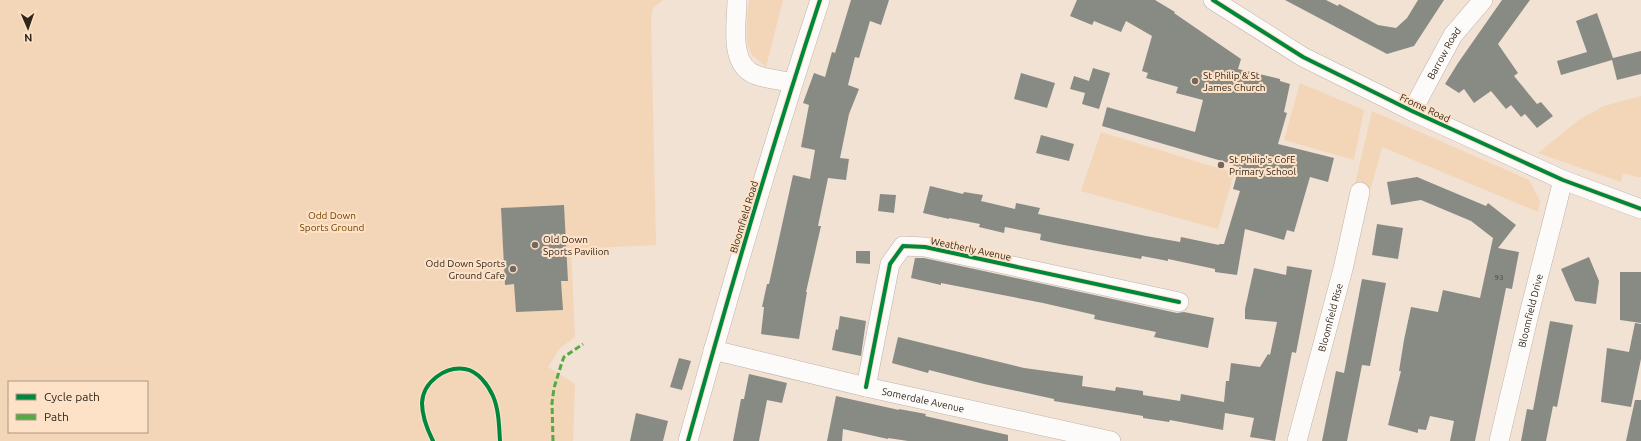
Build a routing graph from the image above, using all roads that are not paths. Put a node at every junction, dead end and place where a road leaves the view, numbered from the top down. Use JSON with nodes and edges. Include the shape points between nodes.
{"nodes":[{"id":1,"x":737,"y":0,"type":"edge"},
{"id":2,"x":820,"y":0,"type":"edge"},
{"id":3,"x":1214,"y":0,"type":"edge"},
{"id":4,"x":1483,"y":0,"type":"edge"},
{"id":5,"x":793,"y":83,"type":"junction"},
{"id":6,"x":1412,"y":111,"type":"junction"},
{"id":7,"x":1563,"y":180,"type":"junction"},
{"id":8,"x":1360,"y":192,"type":"dead end"},
{"id":9,"x":1641,"y":210,"type":"edge"},
{"id":10,"x":1179,"y":302,"type":"dead end"},
{"id":11,"x":713,"y":350,"type":"junction"},
{"id":12,"x":866,"y":387,"type":"junction"},
{"id":13,"x":688,"y":441,"type":"edge"},
{"id":14,"x":1111,"y":441,"type":"edge"},
{"id":15,"x":1298,"y":441,"type":"edge"},
{"id":16,"x":1499,"y":441,"type":"edge"}],
"edges":[{"from":1,"to":5,"type":"street","via":[[738,57],[746,70],[756,75]]},
{"from":2,"to":5,"type":"street","name":"Bloomfield Road"},
{"from":3,"to":6,"type":"street","name":"Frome Road","via":[[1303,57]]},
{"from":4,"to":6,"type":"street","name":"Barrow Road","via":[[1452,35]]},
{"from":5,"to":11,"type":"street","name":"Bloomfield Road"},
{"from":6,"to":7,"type":"street","name":"Frome Road"},
{"from":7,"to":9,"type":"street","name":"Frome Road"},
{"from":7,"to":16,"type":"street","name":"Bloomfield Drive"},
{"from":8,"to":15,"type":"street","name":"Bloomfield Rise","via":[[1344,269]]},
{"from":10,"to":12,"type":"street","name":"Weatherly Avenue","via":[[925,248],[903,246],[890,264]]},
{"from":11,"to":12,"type":"street","name":"Somerdale Avenue"},
{"from":11,"to":13,"type":"street","name":"Bloomfield Road"},
{"from":12,"to":14,"type":"street","name":"Somerdale Avenue"}]}
